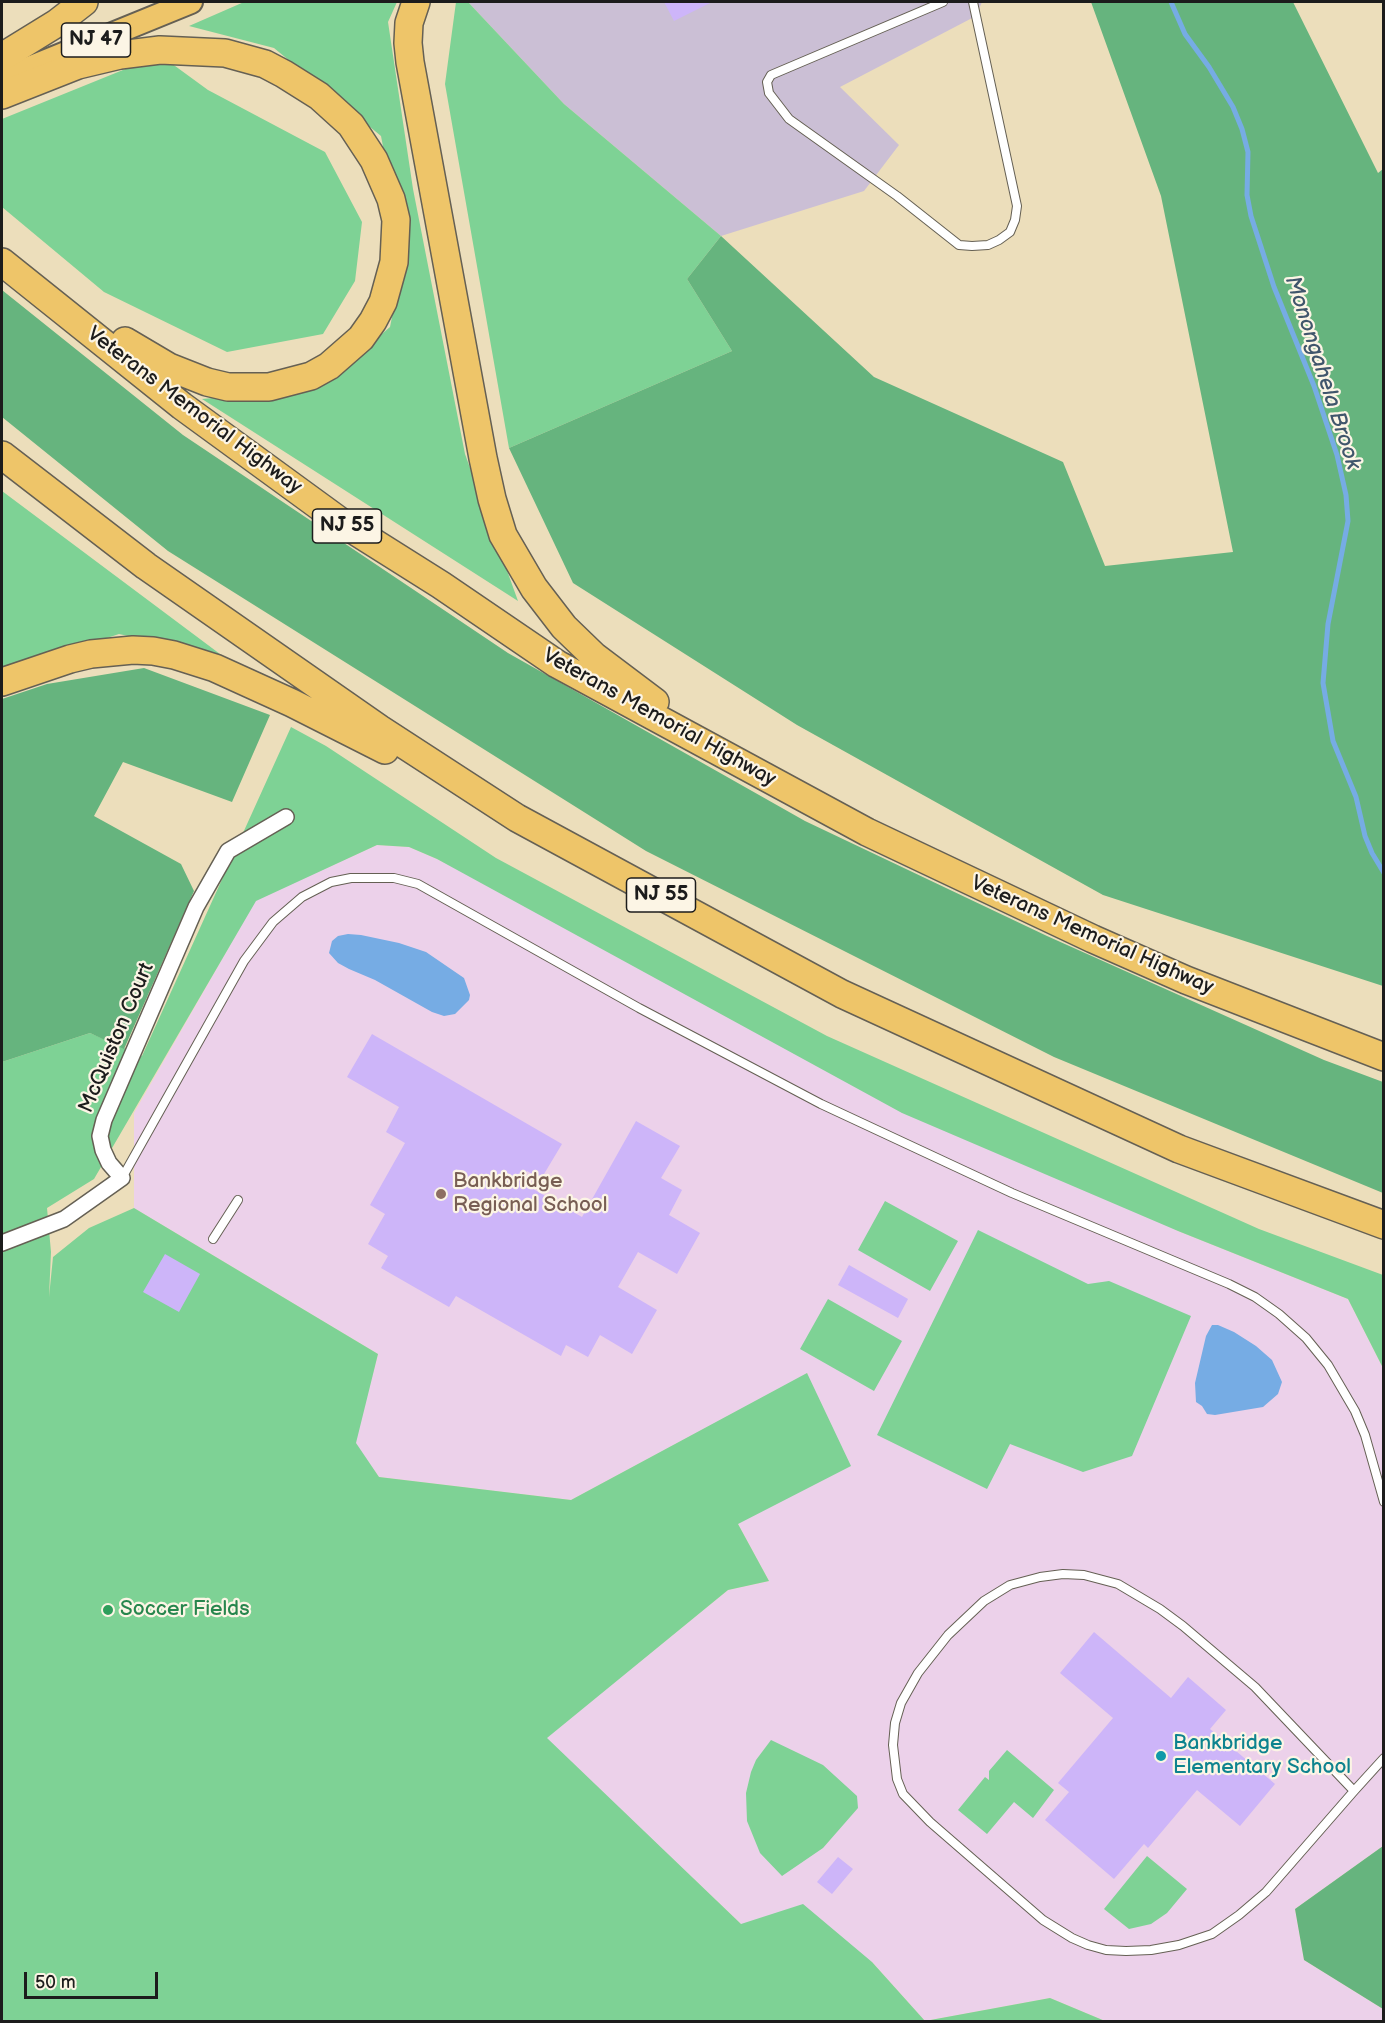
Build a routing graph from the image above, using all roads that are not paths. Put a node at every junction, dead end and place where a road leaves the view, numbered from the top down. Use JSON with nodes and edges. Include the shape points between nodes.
{"nodes":[{"id":1,"x":84,"y":2,"type":"edge"},
{"id":2,"x":191,"y":2,"type":"edge"},
{"id":3,"x":416,"y":2,"type":"edge"},
{"id":4,"x":943,"y":2,"type":"edge"},
{"id":5,"x":973,"y":2,"type":"edge"},
{"id":6,"x":2,"y":57,"type":"edge"},
{"id":7,"x":2,"y":79,"type":"edge"},
{"id":8,"x":2,"y":95,"type":"edge"},
{"id":9,"x":2,"y":262,"type":"edge"},
{"id":10,"x":40,"y":292,"type":"junction"},
{"id":11,"x":2,"y":454,"type":"edge"},
{"id":12,"x":2,"y":682,"type":"edge"},
{"id":13,"x":676,"y":728,"type":"junction"},
{"id":14,"x":429,"y":761,"type":"junction"},
{"id":15,"x":286,"y":817,"type":"dead end"},
{"id":16,"x":1383,"y":1057,"type":"edge"},
{"id":17,"x":122,"y":1178,"type":"junction"},
{"id":18,"x":238,"y":1200,"type":"dead end"},
{"id":19,"x":1383,"y":1225,"type":"edge"},
{"id":20,"x":213,"y":1239,"type":"dead end"},
{"id":21,"x":2,"y":1243,"type":"edge"},
{"id":22,"x":1383,"y":1502,"type":"edge"},
{"id":23,"x":1383,"y":1758,"type":"edge"},
{"id":24,"x":1354,"y":1791,"type":"junction"}],
"edges":[{"from":1,"to":6,"type":"highway"},
{"from":2,"to":7,"type":"main road","number":"NJ 47"},
{"from":3,"to":13,"type":"highway","via":[[410,22],[410,62],[483,458],[503,535],[564,627],[594,656],[663,707]]},
{"from":4,"to":5,"type":"lane","via":[[771,75],[767,82],[769,93],[789,119],[958,245],[972,246],[988,245],[1010,232],[1017,206]]},
{"from":8,"to":10,"type":"highway","via":[[78,66],[140,52],[204,51],[265,64],[302,84],[351,125],[383,179],[396,220],[390,282],[361,338],[311,376],[270,387],[228,387],[187,375]]},
{"from":9,"to":10,"type":"highway","name":"Veterans Memorial Highway","number":"NJ 55"},
{"from":10,"to":13,"type":"highway","name":"Veterans Memorial Highway","number":"NJ 55","via":[[182,406],[341,522],[557,664]]},
{"from":11,"to":14,"type":"highway","number":"NJ 55","via":[[146,566]]},
{"from":12,"to":14,"type":"highway","via":[[91,654],[133,650],[174,655],[235,676],[404,760]]},
{"from":13,"to":16,"type":"highway","name":"Veterans Memorial Highway","number":"NJ 55","via":[[867,832],[1094,939],[1185,980]]},
{"from":14,"to":19,"type":"highway","number":"NJ 55","via":[[517,818],[842,993],[1179,1149]]},
{"from":15,"to":17,"type":"street","name":"McQuiston Court","via":[[228,851],[196,907],[104,1119],[100,1136],[103,1150]]},
{"from":17,"to":21,"type":"street","via":[[64,1220]]},
{"from":17,"to":22,"type":"lane","via":[[244,962],[273,922],[302,897],[331,882],[394,878],[418,884],[821,1104],[1012,1193],[1255,1297],[1306,1338],[1328,1365],[1365,1435]]},
{"from":18,"to":20,"type":"lane"},
{"from":23,"to":24,"type":"lane"},
{"from":24,"to":24,"type":"lane","via":[[1266,1892],[1212,1934],[1151,1950],[1107,1950],[1072,1938],[1043,1920],[916,1808],[903,1794],[897,1779],[893,1754],[895,1723],[918,1672],[984,1600],[1010,1586],[1040,1577],[1084,1575],[1118,1584],[1183,1626],[1263,1695]]}]}
